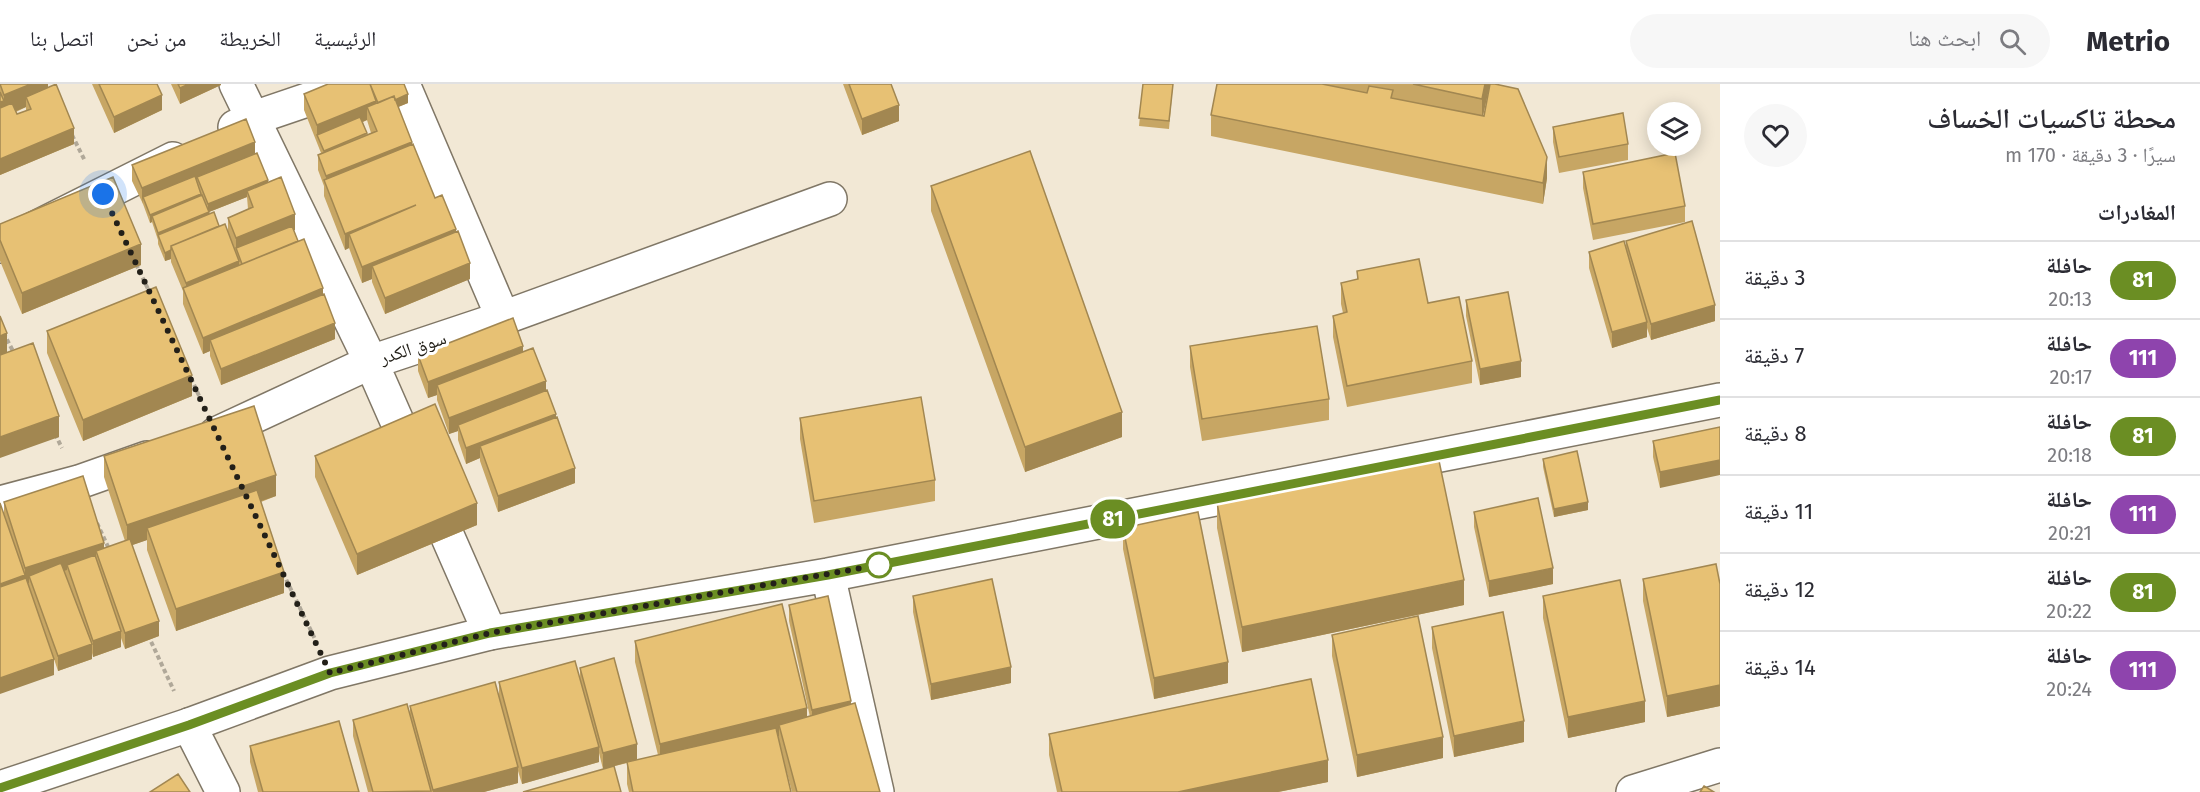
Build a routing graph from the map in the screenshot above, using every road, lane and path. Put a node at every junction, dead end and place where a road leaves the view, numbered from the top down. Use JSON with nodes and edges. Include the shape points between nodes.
{"nodes":[{"id":1,"x":236,"y":84,"type":"edge"},
{"id":2,"x":354,"y":84,"type":"edge"},
{"id":3,"x":403,"y":84,"type":"edge"},
{"id":4,"x":254,"y":118,"type":"junction"},
{"id":5,"x":72,"y":134,"type":"edge"},
{"id":6,"x":103,"y":194,"type":"junction"},
{"id":7,"x":830,"y":199,"type":"dead end"},
{"id":8,"x":0,"y":246,"type":"edge"},
{"id":9,"x":133,"y":256,"type":"edge"},
{"id":10,"x":153,"y":298,"type":"edge"},
{"id":11,"x":503,"y":318,"type":"junction"},
{"id":12,"x":0,"y":326,"type":"edge"},
{"id":13,"x":16,"y":357,"type":"edge"},
{"id":14,"x":371,"y":362,"type":"junction"},
{"id":15,"x":188,"y":371,"type":"edge"},
{"id":16,"x":1720,"y":400,"type":"edge"},
{"id":17,"x":53,"y":430,"type":"edge"},
{"id":18,"x":217,"y":433,"type":"junction"},
{"id":19,"x":79,"y":482,"type":"junction"},
{"id":20,"x":0,"y":503,"type":"edge"},
{"id":21,"x":113,"y":556,"type":"edge"},
{"id":22,"x":281,"y":569,"type":"edge"},
{"id":23,"x":828,"y":575,"type":"junction"},
{"id":24,"x":146,"y":630,"type":"edge"},
{"id":25,"x":490,"y":633,"type":"junction"},
{"id":26,"x":330,"y":673,"type":"junction"},
{"id":27,"x":189,"y":725,"type":"junction"},
{"id":28,"x":1720,"y":765,"type":"edge"},
{"id":29,"x":0,"y":788,"type":"edge"},
{"id":30,"x":223,"y":792,"type":"edge"},
{"id":31,"x":877,"y":792,"type":"edge"},
{"id":32,"x":1633,"y":792,"type":"edge"}],
"edges":[{"from":1,"to":4,"type":"street"},
{"from":2,"to":4,"type":"street"},
{"from":3,"to":11,"type":"street"},
{"from":4,"to":6,"type":"street"},
{"from":4,"to":14,"type":"street"},
{"from":5,"to":6,"type":"path"},
{"from":6,"to":8,"type":"street"},
{"from":7,"to":11,"type":"street","name":"سوق الكدر"},
{"from":9,"to":10,"type":"path"},
{"from":11,"to":14,"type":"street","name":"سوق الكدر"},
{"from":12,"to":13,"type":"path"},
{"from":14,"to":18,"type":"street","name":"سوق الكدر"},
{"from":14,"to":25,"type":"street"},
{"from":15,"to":18,"type":"path"},
{"from":16,"to":23,"type":"street"},
{"from":17,"to":19,"type":"path"},
{"from":18,"to":19,"type":"street","name":"سوق الكدر"},
{"from":19,"to":20,"type":"street","name":"سوق الكدر"},
{"from":19,"to":21,"type":"path"},
{"from":22,"to":26,"type":"path"},
{"from":23,"to":25,"type":"street"},
{"from":23,"to":31,"type":"street"},
{"from":24,"to":27,"type":"path"},
{"from":25,"to":26,"type":"street"},
{"from":26,"to":27,"type":"street"},
{"from":27,"to":29,"type":"street"},
{"from":27,"to":30,"type":"street"},
{"from":28,"to":32,"type":"street"}]}
